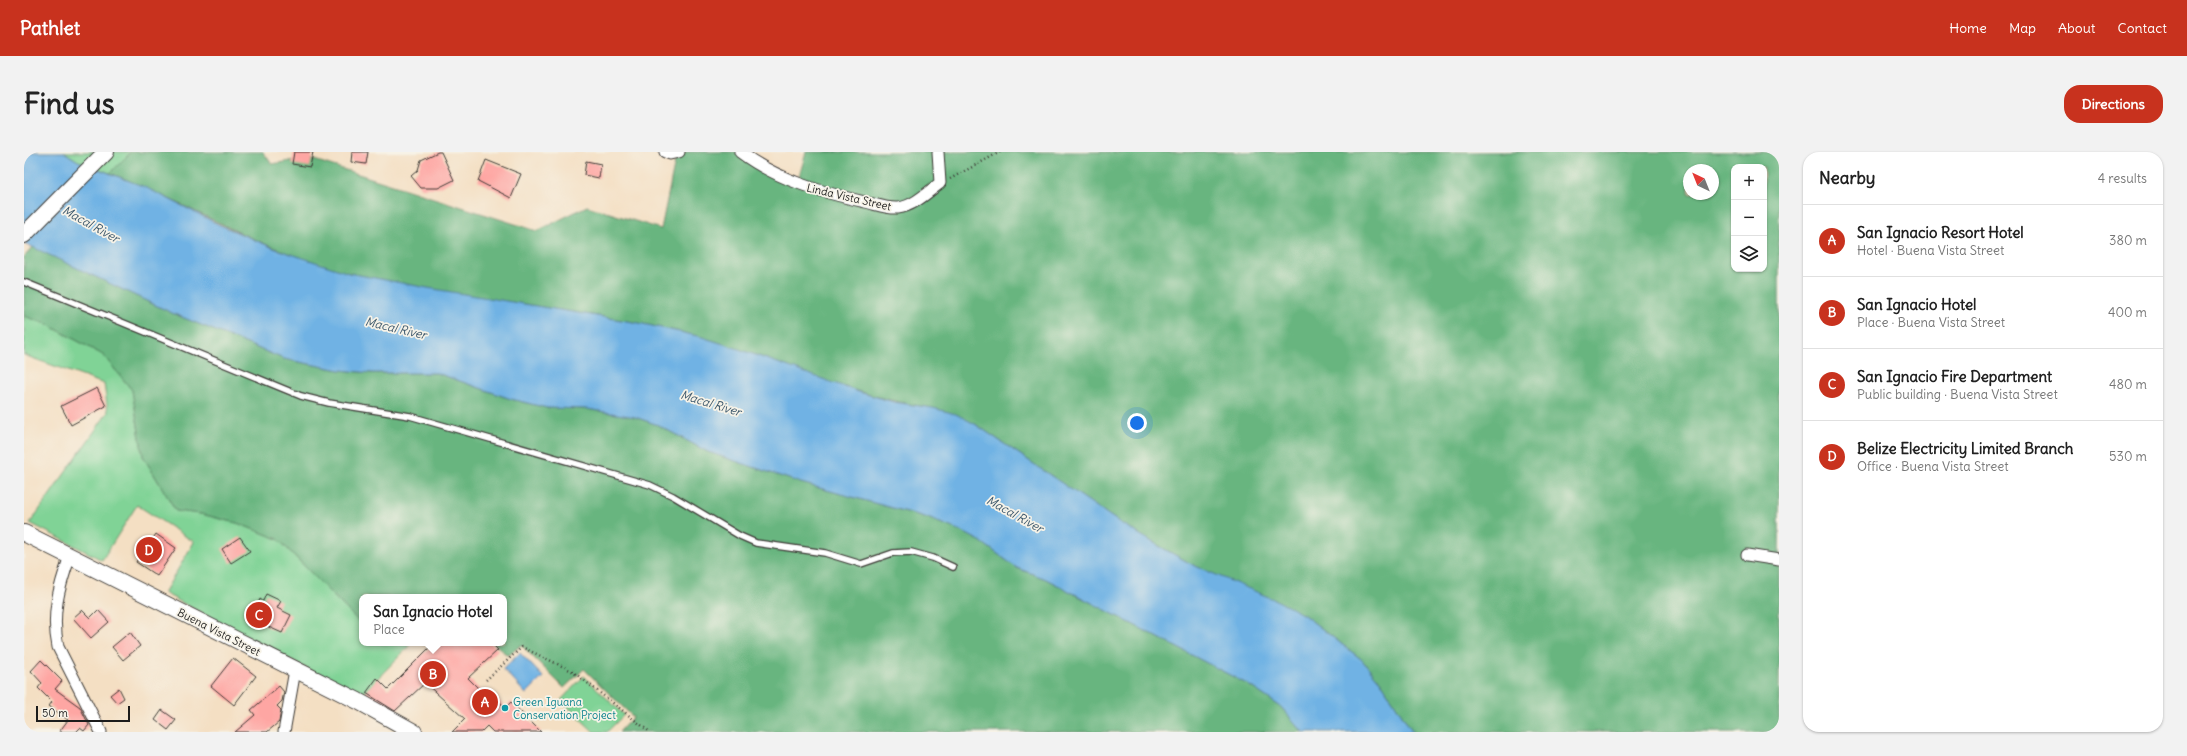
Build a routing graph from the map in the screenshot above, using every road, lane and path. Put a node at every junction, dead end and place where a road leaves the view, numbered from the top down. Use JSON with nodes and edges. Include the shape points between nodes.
{"nodes":[{"id":1,"x":106,"y":152,"type":"edge"},
{"id":2,"x":665,"y":152,"type":"edge"},
{"id":3,"x":679,"y":152,"type":"edge"},
{"id":4,"x":740,"y":152,"type":"edge"},
{"id":5,"x":938,"y":152,"type":"edge"},
{"id":6,"x":1000,"y":152,"type":"edge"},
{"id":7,"x":940,"y":183,"type":"junction"},
{"id":8,"x":24,"y":235,"type":"edge"},
{"id":9,"x":24,"y":282,"type":"edge"},
{"id":10,"x":24,"y":533,"type":"edge"},
{"id":11,"x":1748,"y":555,"type":"dead end"},
{"id":12,"x":70,"y":556,"type":"junction"},
{"id":13,"x":1779,"y":560,"type":"edge"},
{"id":14,"x":953,"y":567,"type":"dead end"},
{"id":15,"x":295,"y":670,"type":"junction"},
{"id":16,"x":486,"y":680,"type":"dead end"},
{"id":17,"x":101,"y":732,"type":"edge"},
{"id":18,"x":284,"y":732,"type":"edge"},
{"id":19,"x":414,"y":732,"type":"edge"},
{"id":20,"x":650,"y":732,"type":"edge"}],
"edges":[{"from":1,"to":8,"type":"main road"},
{"from":2,"to":3,"type":"street"},
{"from":4,"to":7,"type":"street","name":"Linda Vista Street","via":[[800,185],[890,208],[907,205]]},
{"from":5,"to":7,"type":"street"},
{"from":6,"to":7,"type":"path"},
{"from":9,"to":14,"type":"lane","via":[[301,396],[410,416],[650,485],[740,536],[756,542],[825,553],[861,564],[893,554],[911,552],[934,558]]},
{"from":10,"to":12,"type":"main road","name":"Buena Vista Street"},
{"from":11,"to":13,"type":"street"},
{"from":12,"to":15,"type":"main road","name":"Buena Vista Street"},
{"from":12,"to":17,"type":"street","via":[[56,598],[55,634],[58,647]]},
{"from":15,"to":18,"type":"street"},
{"from":15,"to":19,"type":"main road","name":"Buena Vista Street"},
{"from":16,"to":20,"type":"path","via":[[522,647],[572,671]]}]}
